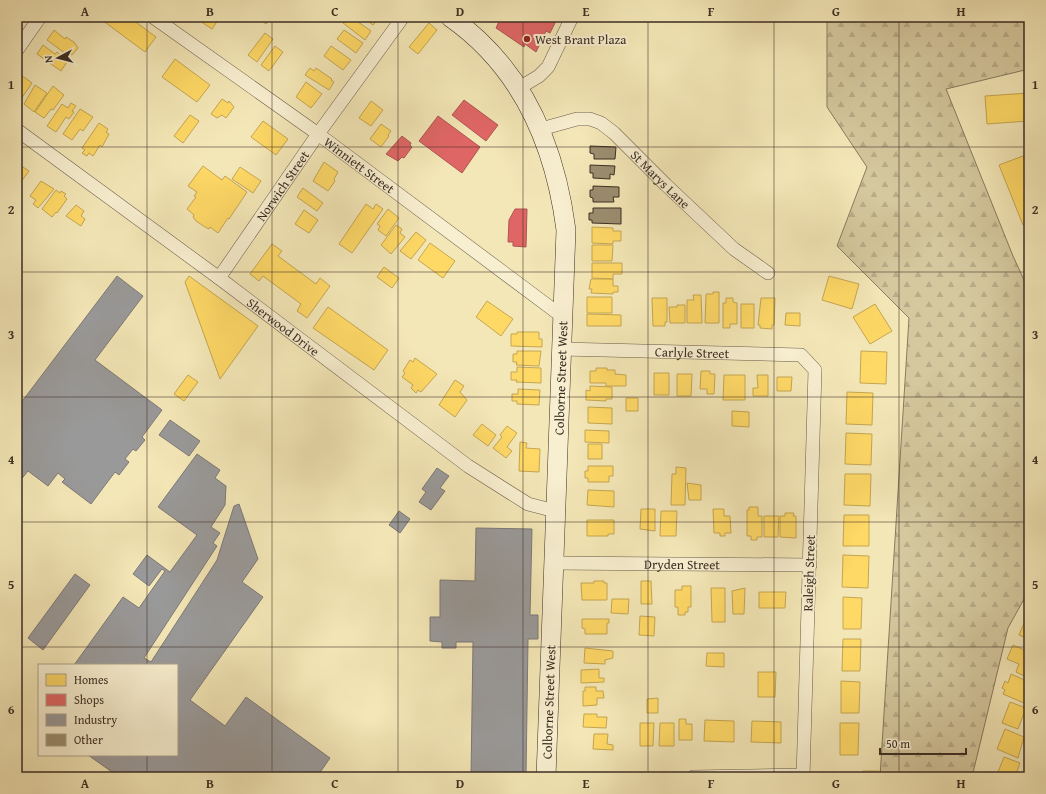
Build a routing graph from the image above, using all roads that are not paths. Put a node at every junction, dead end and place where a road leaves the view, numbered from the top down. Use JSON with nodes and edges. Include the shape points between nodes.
{"nodes":[{"id":1,"x":40,"y":17,"type":"edge"},
{"id":2,"x":153,"y":17,"type":"edge"},
{"id":3,"x":403,"y":17,"type":"edge"},
{"id":4,"x":450,"y":17,"type":"edge"},
{"id":5,"x":572,"y":17,"type":"edge"},
{"id":6,"x":17,"y":50,"type":"edge"},
{"id":7,"x":519,"y":88,"type":"junction"},
{"id":8,"x":541,"y":129,"type":"junction"},
{"id":9,"x":17,"y":130,"type":"edge"},
{"id":10,"x":318,"y":134,"type":"junction"},
{"id":11,"x":768,"y":273,"type":"dead end"},
{"id":12,"x":219,"y":278,"type":"junction"},
{"id":13,"x":563,"y":317,"type":"junction"},
{"id":14,"x":562,"y":349,"type":"junction"},
{"id":15,"x":815,"y":370,"type":"joint"},
{"id":16,"x":555,"y":511,"type":"junction"},
{"id":17,"x":554,"y":563,"type":"junction"},
{"id":18,"x":810,"y":565,"type":"junction"},
{"id":19,"x":803,"y":776,"type":"edge"},
{"id":20,"x":546,"y":777,"type":"edge"},
{"id":21,"x":693,"y":777,"type":"edge"}],
"edges":[{"from":1,"to":6,"type":"street"},
{"from":2,"to":10,"type":"street","name":"Winniett Street"},
{"from":3,"to":10,"type":"street","name":"Norwich Street"},
{"from":4,"to":7,"type":"main road","name":"Colborne Street West","via":[[486,47]]},
{"from":5,"to":7,"type":"street","via":[[548,67],[539,76]]},
{"from":7,"to":8,"type":"main road","name":"Colborne Street West"},
{"from":8,"to":11,"type":"street","name":"St Marys Lane","via":[[578,119],[601,123],[734,249]]},
{"from":8,"to":13,"type":"main road","name":"Colborne Street West","via":[[562,198],[566,230]]},
{"from":9,"to":12,"type":"street","name":"Sherwood Drive"},
{"from":10,"to":12,"type":"street","name":"Norwich Street"},
{"from":10,"to":13,"type":"street","name":"Winniett Street"},
{"from":12,"to":16,"type":"street","name":"Sherwood Drive","via":[[468,466],[528,504]]},
{"from":13,"to":14,"type":"main road","name":"Colborne Street West"},
{"from":14,"to":15,"type":"street","name":"Carlyle Street","via":[[801,355]]},
{"from":14,"to":16,"type":"main road","name":"Colborne Street West"},
{"from":15,"to":18,"type":"street","name":"Raleigh Street"},
{"from":16,"to":17,"type":"main road","name":"Colborne Street West"},
{"from":17,"to":18,"type":"street","name":"Dryden Street"},
{"from":17,"to":20,"type":"main road","name":"Colborne Street West"},
{"from":18,"to":19,"type":"street","name":"Raleigh Street"},
{"from":19,"to":21,"type":"street"}]}
